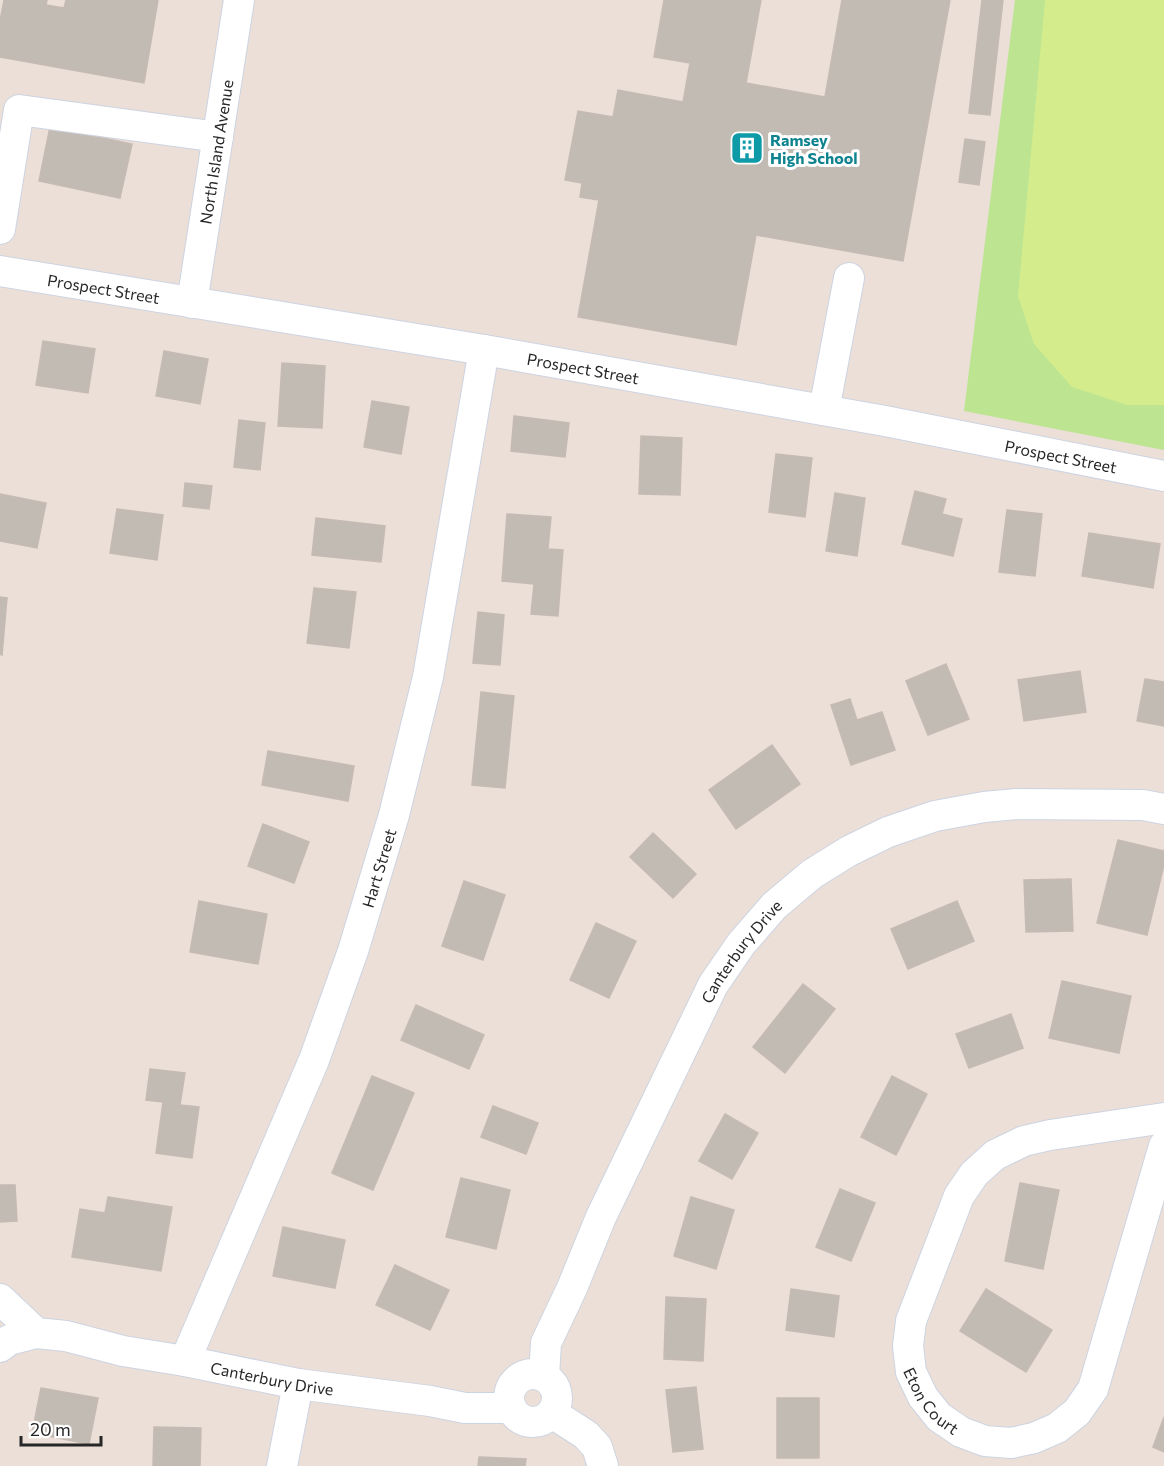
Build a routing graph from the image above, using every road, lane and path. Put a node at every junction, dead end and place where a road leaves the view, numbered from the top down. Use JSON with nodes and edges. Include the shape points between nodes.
{"nodes":[{"id":1,"x":239,"y":0,"type":"edge"},
{"id":2,"x":218,"y":137,"type":"junction"},
{"id":3,"x":0,"y":229,"type":"edge"},
{"id":4,"x":0,"y":271,"type":"edge"},
{"id":5,"x":849,"y":278,"type":"dead end"},
{"id":6,"x":192,"y":303,"type":"junction"},
{"id":7,"x":484,"y":350,"type":"junction"},
{"id":8,"x":824,"y":410,"type":"junction"},
{"id":9,"x":1164,"y":476,"type":"edge"},
{"id":10,"x":1164,"y":809,"type":"edge"},
{"id":11,"x":1164,"y":1118,"type":"edge"},
{"id":12,"x":1164,"y":1146,"type":"edge"},
{"id":13,"x":0,"y":1299,"type":"edge"},
{"id":14,"x":36,"y":1333,"type":"junction"},
{"id":15,"x":0,"y":1347,"type":"edge"},
{"id":16,"x":185,"y":1361,"type":"junction"},
{"id":17,"x":544,"y":1376,"type":"junction"},
{"id":18,"x":298,"y":1384,"type":"junction"},
{"id":19,"x":511,"y":1408,"type":"junction"},
{"id":20,"x":552,"y":1413,"type":"junction"},
{"id":21,"x":282,"y":1466,"type":"edge"},
{"id":22,"x":603,"y":1466,"type":"edge"}],
"edges":[{"from":1,"to":2,"type":"street","name":"North Island Avenue"},
{"from":2,"to":3,"type":"street","via":[[19,110]]},
{"from":2,"to":6,"type":"street","name":"North Island Avenue"},
{"from":4,"to":6,"type":"street","name":"Prospect Street"},
{"from":5,"to":8,"type":"street"},
{"from":6,"to":7,"type":"street","name":"Prospect Street"},
{"from":7,"to":8,"type":"street","name":"Prospect Street"},
{"from":7,"to":16,"type":"street","name":"Hart Street","via":[[428,677],[394,815],[314,1060]]},
{"from":8,"to":9,"type":"street","name":"Prospect Street"},
{"from":10,"to":17,"type":"street","name":"Canterbury Drive","via":[[1143,805],[1017,804],[935,816],[849,851],[812,874],[774,906],[713,985],[601,1216],[546,1343]]},
{"from":11,"to":12,"type":"street","name":"Eton Court","via":[[1024,1141],[995,1155],[974,1174],[958,1196],[911,1321],[911,1372],[922,1397],[939,1417],[961,1432],[985,1441],[1011,1443],[1058,1428],[1077,1412],[1093,1389]]},
{"from":13,"to":14,"type":"street"},
{"from":14,"to":15,"type":"street","name":"Canterbury Drive","via":[[9,1340]]},
{"from":14,"to":16,"type":"street","name":"Canterbury Drive"},
{"from":16,"to":18,"type":"street","name":"Canterbury Drive"},
{"from":17,"to":19,"type":"street","via":[[527,1374],[520,1378],[510,1391]]},
{"from":17,"to":20,"type":"street","via":[[557,1393]]},
{"from":18,"to":19,"type":"street","name":"Canterbury Drive","via":[[465,1408]]},
{"from":18,"to":21,"type":"street"},
{"from":19,"to":20,"type":"street","via":[[530,1422],[538,1422]]},
{"from":20,"to":22,"type":"street","via":[[586,1435],[597,1447]]}]}
